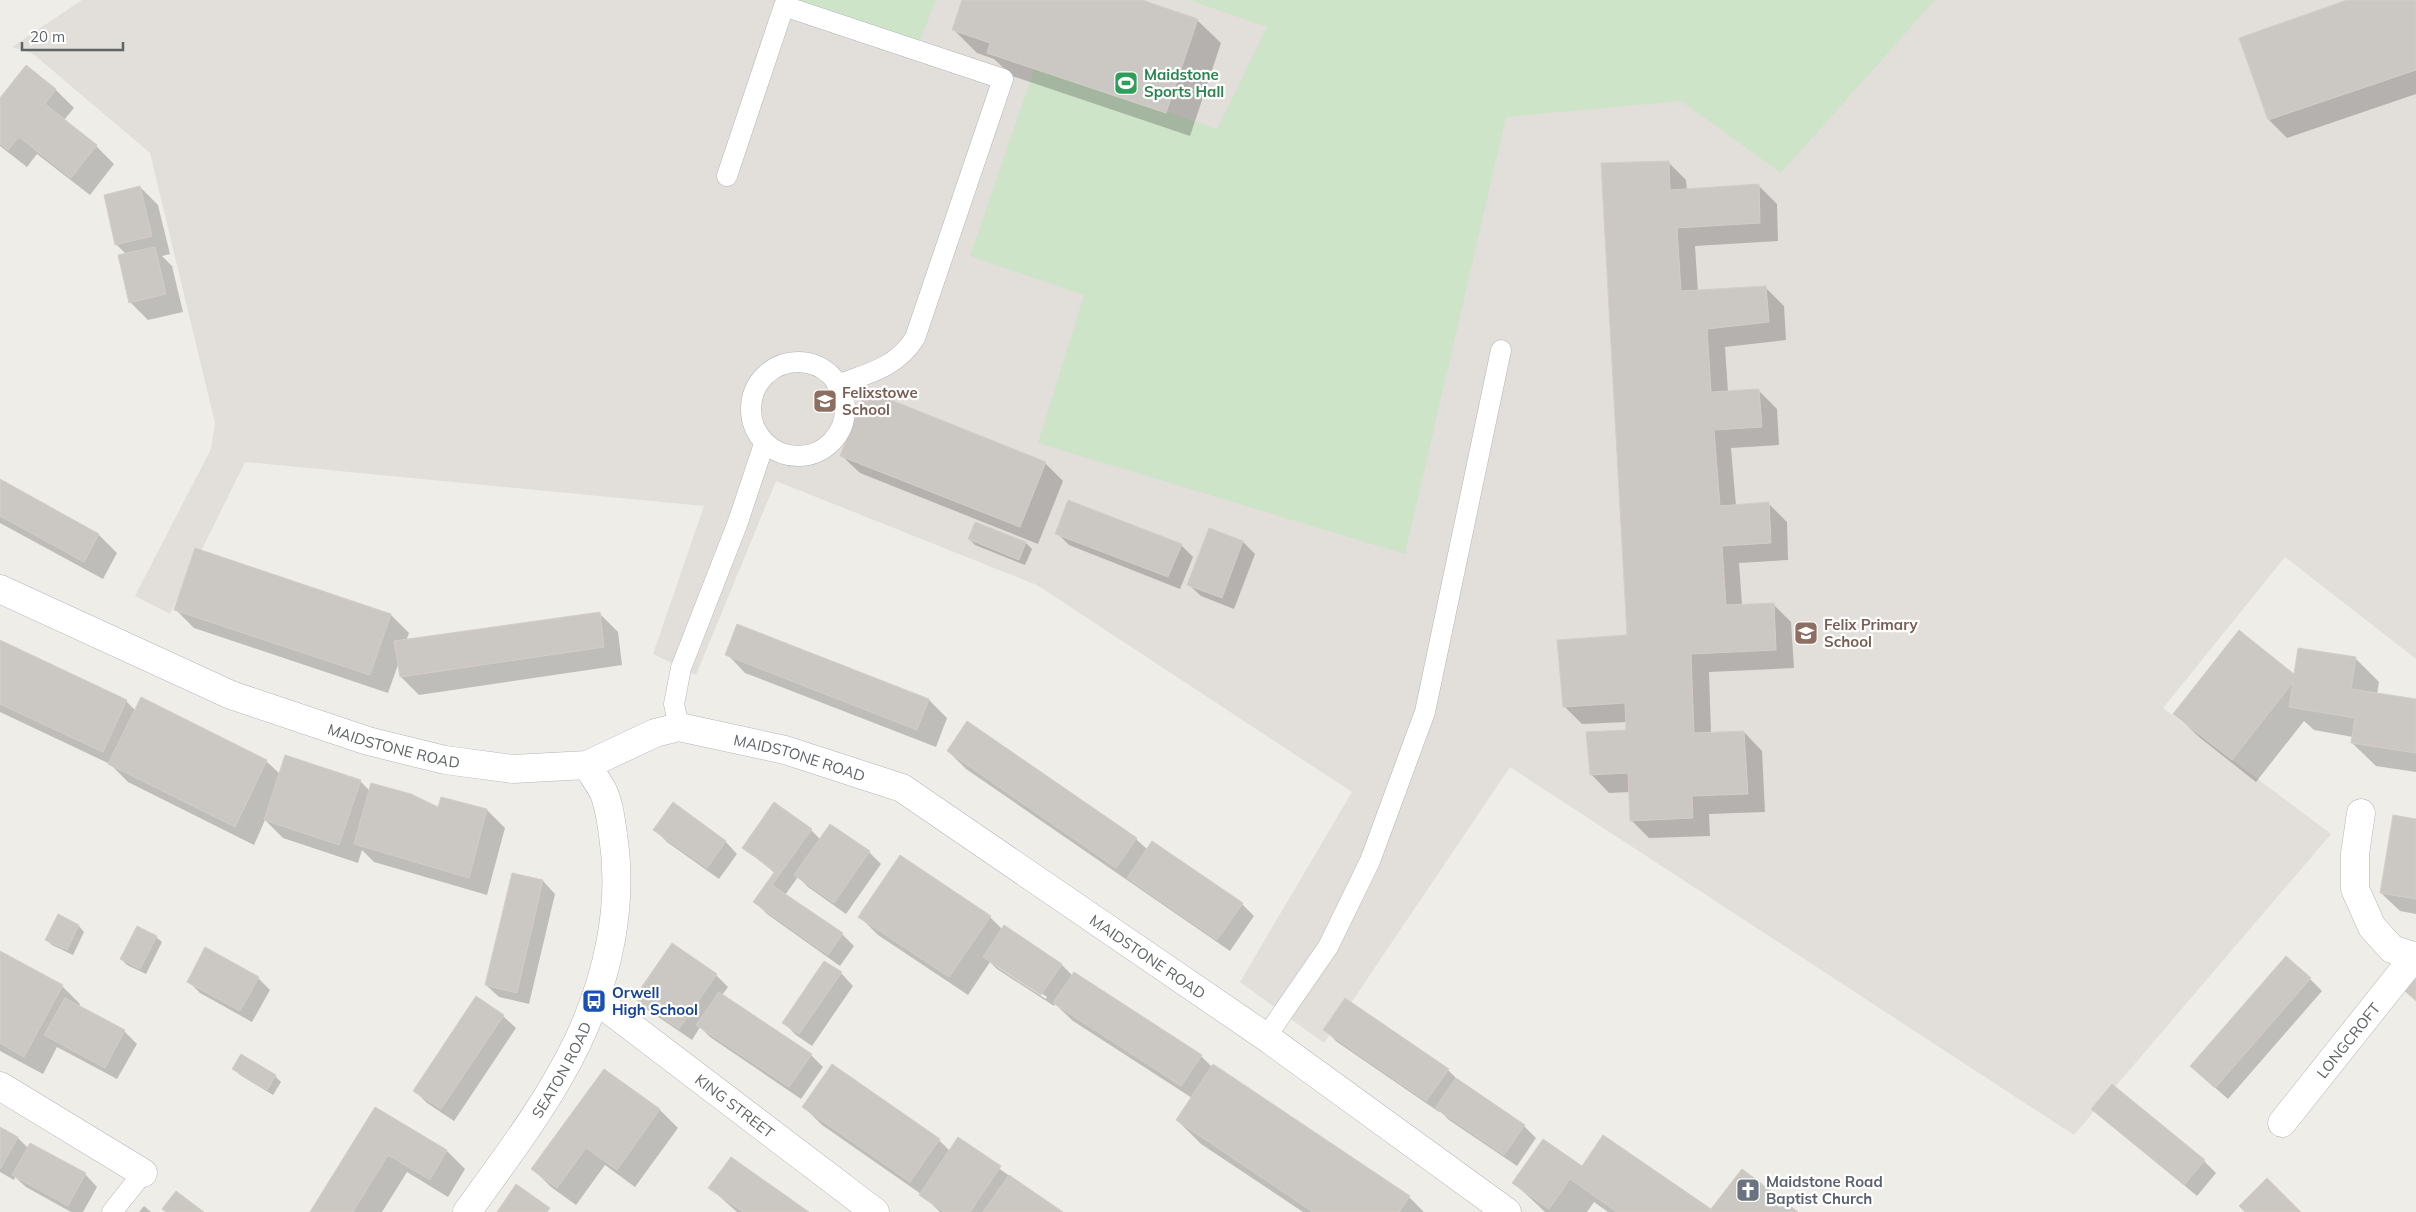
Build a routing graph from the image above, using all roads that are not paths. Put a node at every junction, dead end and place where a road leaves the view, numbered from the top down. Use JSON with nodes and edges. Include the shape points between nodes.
{"nodes":[{"id":1,"x":727,"y":176,"type":"dead end"},
{"id":2,"x":1502,"y":350,"type":"dead end"},
{"id":3,"x":838,"y":385,"type":"junction"},
{"id":4,"x":764,"y":444,"type":"junction"},
{"id":5,"x":0,"y":589,"type":"edge"},
{"id":6,"x":679,"y":727,"type":"junction"},
{"id":7,"x":586,"y":765,"type":"junction"},
{"id":8,"x":2361,"y":813,"type":"dead end"},
{"id":9,"x":2415,"y":957,"type":"edge"},
{"id":10,"x":595,"y":999,"type":"junction"},
{"id":11,"x":1266,"y":1036,"type":"junction"},
{"id":12,"x":0,"y":1086,"type":"edge"},
{"id":13,"x":2282,"y":1122,"type":"dead end"},
{"id":14,"x":143,"y":1173,"type":"joint"},
{"id":15,"x":112,"y":1212,"type":"edge"},
{"id":16,"x":466,"y":1212,"type":"edge"},
{"id":17,"x":875,"y":1212,"type":"edge"},
{"id":18,"x":1507,"y":1212,"type":"edge"}],
"edges":[{"from":1,"to":3,"type":"lane","via":[[784,6],[1003,79],[914,338],[906,351],[890,364]]},
{"from":2,"to":11,"type":"lane","via":[[1426,712],[1370,861],[1332,939]]},
{"from":3,"to":4,"type":"lane","via":[[844,396],[844,421],[832,443],[810,456],[786,456]]},
{"from":3,"to":4,"type":"lane","via":[[831,375],[810,362],[785,363],[763,375],[751,397],[751,422]]},
{"from":4,"to":6,"type":"lane","via":[[738,522],[681,668],[674,704]]},
{"from":5,"to":7,"type":"street","name":"MAIDSTONE ROAD","via":[[231,695],[368,741],[444,760],[513,769]]},
{"from":6,"to":7,"type":"street","name":"MAIDSTONE ROAD","via":[[655,733]]},
{"from":6,"to":11,"type":"street","name":"MAIDSTONE ROAD","via":[[784,750],[902,788]]},
{"from":7,"to":10,"type":"street","name":"SEATON ROAD","via":[[603,792],[618,869],[611,936]]},
{"from":8,"to":9,"type":"street","name":"LONGCROFT","via":[[2355,854],[2355,889],[2372,927],[2392,949]]},
{"from":9,"to":13,"type":"street","name":"LONGCROFT"},
{"from":10,"to":16,"type":"street","name":"SEATON ROAD","via":[[577,1043],[555,1081]]},
{"from":10,"to":17,"type":"street","name":"KING STREET"},
{"from":11,"to":18,"type":"street","name":"MAIDSTONE ROAD"},
{"from":12,"to":14,"type":"street"},
{"from":14,"to":15,"type":"lane"}]}
